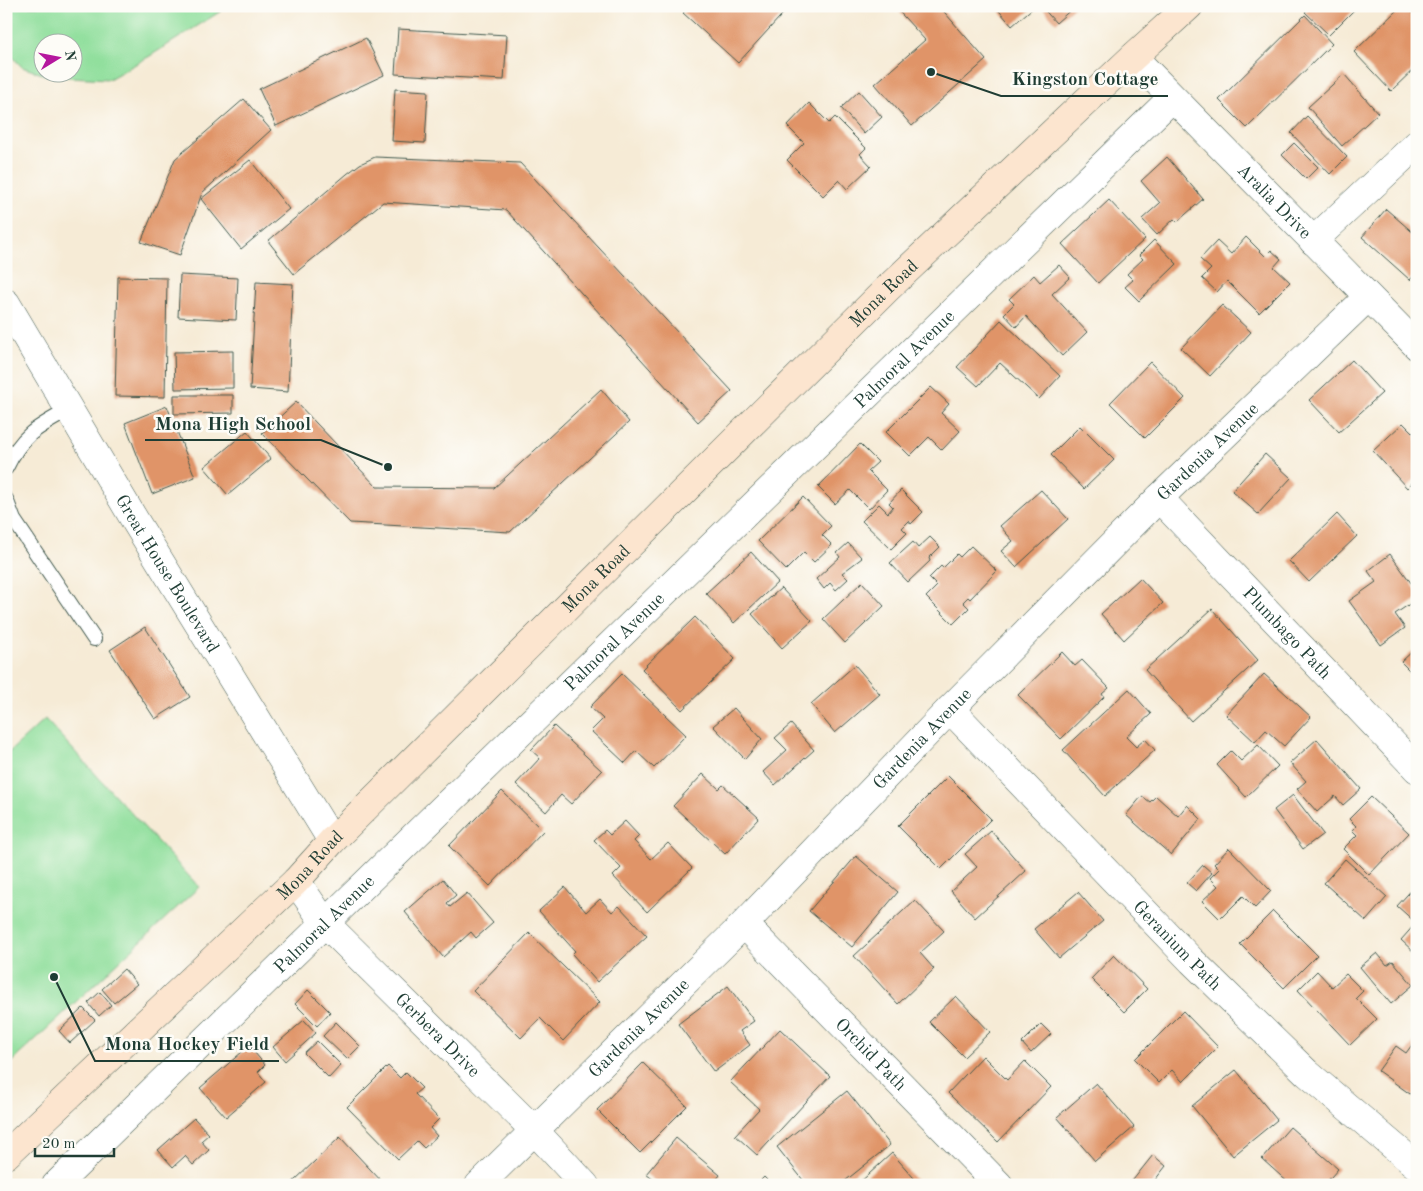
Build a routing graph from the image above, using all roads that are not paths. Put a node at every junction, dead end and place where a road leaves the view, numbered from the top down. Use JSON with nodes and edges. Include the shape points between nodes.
{"nodes":[{"id":1,"x":1189,"y":6,"type":"edge"},
{"id":2,"x":1133,"y":57,"type":"junction"},
{"id":3,"x":1172,"y":98,"type":"junction"},
{"id":4,"x":1417,"y":144,"type":"edge"},
{"id":5,"x":1313,"y":240,"type":"junction"},
{"id":6,"x":1368,"y":297,"type":"junction"},
{"id":7,"x":6,"y":303,"type":"edge"},
{"id":8,"x":1417,"y":346,"type":"edge"},
{"id":9,"x":69,"y":410,"type":"junction"},
{"id":10,"x":6,"y":468,"type":"edge"},
{"id":11,"x":1159,"y":498,"type":"junction"},
{"id":12,"x":6,"y":499,"type":"edge"},
{"id":13,"x":94,"y":639,"type":"dead end"},
{"id":14,"x":950,"y":709,"type":"junction"},
{"id":15,"x":1417,"y":768,"type":"edge"},
{"id":16,"x":332,"y":841,"type":"junction"},
{"id":17,"x":296,"y":882,"type":"junction"},
{"id":18,"x":324,"y":922,"type":"junction"},
{"id":19,"x":744,"y":924,"type":"junction"},
{"id":20,"x":534,"y":1130,"type":"junction"},
{"id":21,"x":6,"y":1155,"type":"edge"},
{"id":22,"x":1417,"y":1166,"type":"edge"},
{"id":23,"x":56,"y":1185,"type":"edge"},
{"id":24,"x":479,"y":1185,"type":"edge"},
{"id":25,"x":585,"y":1185,"type":"edge"},
{"id":26,"x":999,"y":1185,"type":"edge"}],
"edges":[{"from":1,"to":2,"type":"street","name":"Mona Road"},
{"from":2,"to":3,"type":"street","name":"Aralia Drive"},
{"from":2,"to":16,"type":"street","name":"Mona Road","via":[[887,289]]},
{"from":3,"to":5,"type":"street","name":"Aralia Drive"},
{"from":3,"to":18,"type":"street","name":"Palmoral Avenue"},
{"from":4,"to":5,"type":"street"},
{"from":5,"to":6,"type":"street","name":"Aralia Drive"},
{"from":6,"to":8,"type":"street","name":"Aralia Drive"},
{"from":6,"to":11,"type":"street","name":"Gardenia Avenue"},
{"from":7,"to":9,"type":"street","name":"Great House Boulevard"},
{"from":9,"to":10,"type":"lane","via":[[32,431]]},
{"from":9,"to":16,"type":"street","name":"Great House Boulevard"},
{"from":11,"to":14,"type":"street","name":"Gardenia Avenue"},
{"from":11,"to":15,"type":"street","name":"Plumbago Path"},
{"from":12,"to":13,"type":"lane","via":[[14,520]]},
{"from":14,"to":19,"type":"street","name":"Gardenia Avenue"},
{"from":14,"to":22,"type":"street","name":"Geranium Path","via":[[1192,961],[1307,1073]]},
{"from":16,"to":17,"type":"street","name":"Mona Road"},
{"from":17,"to":18,"type":"street","name":"Gerbera Drive"},
{"from":17,"to":21,"type":"street","name":"Mona Road"},
{"from":18,"to":20,"type":"street","name":"Gerbera Drive"},
{"from":18,"to":23,"type":"street","name":"Palmoral Avenue"},
{"from":19,"to":20,"type":"street","name":"Gardenia Avenue"},
{"from":19,"to":26,"type":"street","name":"Orchid Path"},
{"from":20,"to":24,"type":"street","name":"Gardenia Avenue"},
{"from":20,"to":25,"type":"street","name":"Gerbera Drive"}]}
